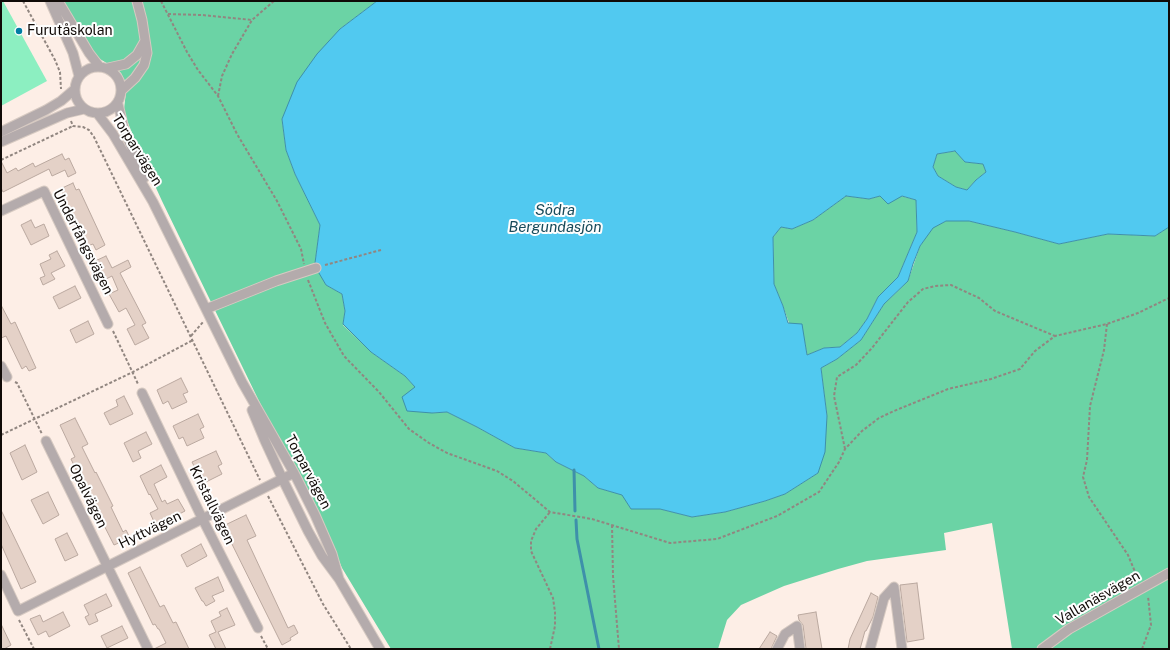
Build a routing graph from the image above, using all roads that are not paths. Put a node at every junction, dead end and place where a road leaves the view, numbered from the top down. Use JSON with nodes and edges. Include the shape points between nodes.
{"nodes":[{"id":1,"x":50,"y":1,"type":"edge"},
{"id":2,"x":58,"y":1,"type":"edge"},
{"id":3,"x":137,"y":1,"type":"edge"},
{"id":4,"x":145,"y":41,"type":"junction"},
{"id":5,"x":103,"y":67,"type":"junction"},
{"id":6,"x":79,"y":76,"type":"junction"},
{"id":7,"x":75,"y":89,"type":"junction"},
{"id":8,"x":122,"y":90,"type":"junction"},
{"id":9,"x":118,"y":104,"type":"junction"},
{"id":10,"x":84,"y":109,"type":"junction"},
{"id":11,"x":97,"y":113,"type":"junction"},
{"id":12,"x":1,"y":132,"type":"edge"},
{"id":13,"x":1,"y":142,"type":"edge"},
{"id":14,"x":153,"y":202,"type":"junction"},
{"id":15,"x":1,"y":211,"type":"edge"},
{"id":16,"x":316,"y":268,"type":"road end"},
{"id":17,"x":207,"y":312,"type":"junction"},
{"id":18,"x":108,"y":324,"type":"road end"},
{"id":19,"x":1,"y":366,"type":"edge"},
{"id":20,"x":7,"y":377,"type":"road end"},
{"id":21,"x":242,"y":382,"type":"junction"},
{"id":22,"x":142,"y":393,"type":"road end"},
{"id":23,"x":46,"y":441,"type":"road end"},
{"id":24,"x":294,"y":473,"type":"junction"},
{"id":25,"x":283,"y":480,"type":"junction"},
{"id":26,"x":203,"y":520,"type":"junction"},
{"id":27,"x":107,"y":566,"type":"junction"},
{"id":28,"x":1169,"y":573,"type":"edge"},
{"id":29,"x":1,"y":575,"type":"edge"},
{"id":30,"x":339,"y":579,"type":"junction"},
{"id":31,"x":258,"y":628,"type":"road end"},
{"id":32,"x":148,"y":649,"type":"edge"},
{"id":33,"x":380,"y":649,"type":"edge"},
{"id":34,"x":777,"y":649,"type":"edge"},
{"id":35,"x":800,"y":649,"type":"edge"},
{"id":36,"x":870,"y":649,"type":"edge"},
{"id":37,"x":902,"y":649,"type":"edge"},
{"id":38,"x":1042,"y":649,"type":"edge"}],
"edges":[{"from":1,"to":6,"type":"street","via":[[72,49]]},
{"from":2,"to":5,"type":"street","via":[[86,49]]},
{"from":3,"to":4,"type":"street"},
{"from":4,"to":5,"type":"street","via":[[137,55],[126,64]]},
{"from":4,"to":8,"type":"street","via":[[147,53],[144,65]]},
{"from":5,"to":6,"type":"street","via":[[86,70]]},
{"from":5,"to":8,"type":"street","via":[[118,77]]},
{"from":6,"to":7,"type":"street"},
{"from":7,"to":10,"type":"street","via":[[78,102]]},
{"from":7,"to":12,"type":"street","via":[[46,110]]},
{"from":8,"to":9,"type":"street"},
{"from":9,"to":11,"type":"street","via":[[106,112]]},
{"from":9,"to":14,"type":"street","name":"Torparvägen","via":[[124,129]]},
{"from":10,"to":11,"type":"street"},
{"from":10,"to":13,"type":"street","via":[[67,113]]},
{"from":11,"to":14,"type":"street","name":"Torparvägen","via":[[113,134]]},
{"from":14,"to":17,"type":"street","name":"Torparvägen"},
{"from":15,"to":18,"type":"street","name":"Underfångsvägen","via":[[44,191]]},
{"from":16,"to":17,"type":"street","via":[[276,281]]},
{"from":17,"to":21,"type":"street","name":"Torparvägen"},
{"from":19,"to":20,"type":"street"},
{"from":21,"to":24,"type":"street","name":"Torparvägen"},
{"from":21,"to":25,"type":"street","name":"Torparvägen"},
{"from":22,"to":26,"type":"street","name":"Kristallvägen"},
{"from":23,"to":27,"type":"street","name":"Opalvägen"},
{"from":24,"to":25,"type":"street","name":"Hyttvägen"},
{"from":24,"to":30,"type":"street","name":"Torparvägen","via":[[332,554]]},
{"from":25,"to":26,"type":"street","name":"Hyttvägen"},
{"from":25,"to":30,"type":"street","name":"Torparvägen","via":[[322,556]]},
{"from":26,"to":27,"type":"street","name":"Hyttvägen"},
{"from":26,"to":31,"type":"street","name":"Kristallvägen"},
{"from":27,"to":29,"type":"street","name":"Hyttvägen","via":[[18,611]]},
{"from":27,"to":32,"type":"street","name":"Opalvägen"},
{"from":28,"to":38,"type":"street","name":"Vallanäsvägen","via":[[1070,629]]},
{"from":30,"to":33,"type":"street","name":"Torparvägen"},
{"from":34,"to":35,"type":"street","via":[[785,634],[796,626]]},
{"from":36,"to":37,"type":"street","via":[[884,598],[894,587]]}]}
